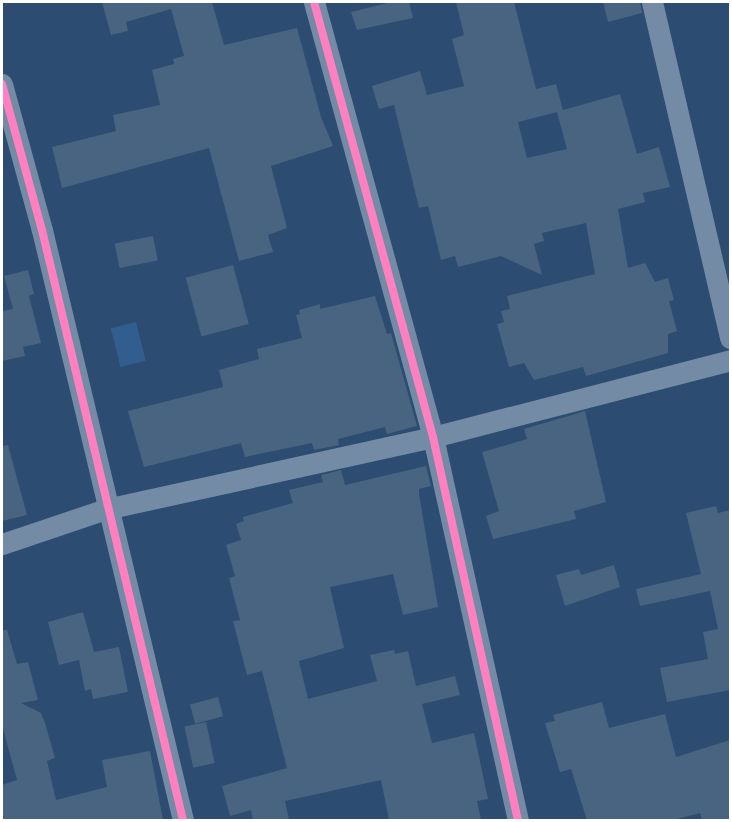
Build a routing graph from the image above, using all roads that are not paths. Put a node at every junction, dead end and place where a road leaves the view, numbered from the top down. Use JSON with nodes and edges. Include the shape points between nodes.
{"nodes":[{"id":1,"x":314,"y":2,"type":"edge"},
{"id":2,"x":652,"y":2,"type":"edge"},
{"id":3,"x":2,"y":84,"type":"edge"},
{"id":4,"x":730,"y":338,"type":"edge"},
{"id":5,"x":730,"y":360,"type":"edge"},
{"id":6,"x":433,"y":437,"type":"junction"},
{"id":7,"x":106,"y":509,"type":"junction"},
{"id":8,"x":2,"y":544,"type":"edge"},
{"id":9,"x":183,"y":820,"type":"edge"},
{"id":10,"x":518,"y":820,"type":"edge"}],
"edges":[{"from":1,"to":6,"type":"street"},
{"from":2,"to":4,"type":"street"},
{"from":3,"to":7,"type":"street","via":[[42,230]]},
{"from":5,"to":6,"type":"street"},
{"from":6,"to":7,"type":"street"},
{"from":6,"to":10,"type":"street"},
{"from":7,"to":8,"type":"street"},
{"from":7,"to":9,"type":"street"}]}
